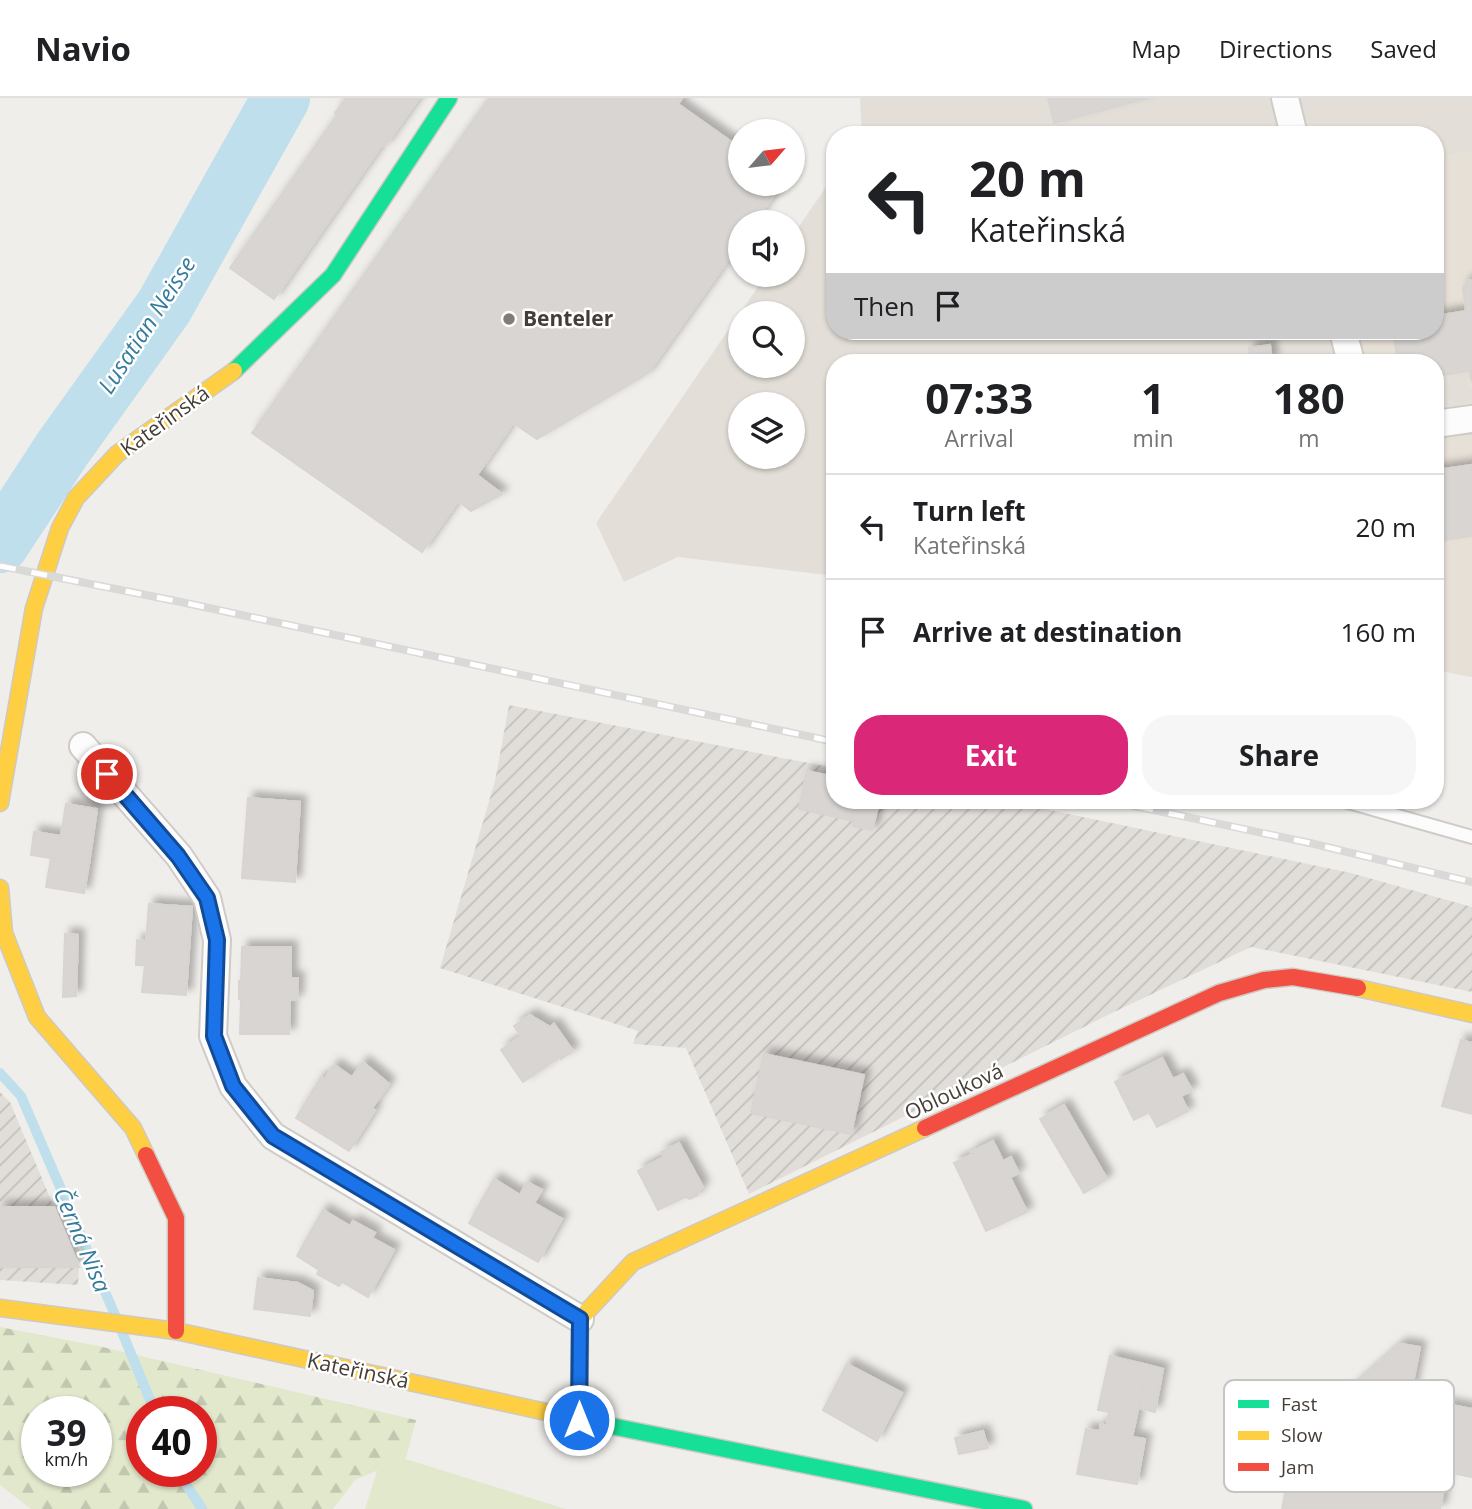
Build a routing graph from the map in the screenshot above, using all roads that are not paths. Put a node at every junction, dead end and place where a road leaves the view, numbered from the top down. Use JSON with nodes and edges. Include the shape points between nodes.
{"nodes":[{"id":1,"x":449,"y":98,"type":"edge"},
{"id":2,"x":1285,"y":98,"type":"edge"},
{"id":3,"x":1292,"y":126,"type":"edge"},
{"id":4,"x":1472,"y":419,"type":"edge"},
{"id":5,"x":1444,"y":423,"type":"edge"},
{"id":6,"x":83,"y":746,"type":"dead end"},
{"id":7,"x":0,"y":803,"type":"edge"},
{"id":8,"x":1373,"y":809,"type":"edge"},
{"id":9,"x":1472,"y":837,"type":"edge"},
{"id":10,"x":0,"y":888,"type":"edge"},
{"id":11,"x":1472,"y":1014,"type":"edge"},
{"id":12,"x":0,"y":1308,"type":"edge"},
{"id":13,"x":580,"y":1319,"type":"junction"},
{"id":14,"x":176,"y":1331,"type":"junction"},
{"id":15,"x":579,"y":1420,"type":"junction"},
{"id":16,"x":1024,"y":1509,"type":"edge"}],
"edges":[{"from":1,"to":7,"type":"street","name":"Kateřinská","via":[[333,275],[235,370],[117,454],[76,498],[60,528],[34,608]]},
{"from":2,"to":3,"type":"street"},
{"from":4,"to":5,"type":"street"},
{"from":6,"to":13,"type":"street","via":[[178,856],[207,898],[217,940],[214,1036],[233,1086],[273,1136]]},
{"from":8,"to":9,"type":"lane"},
{"from":10,"to":14,"type":"street","via":[[4,933],[37,1017],[133,1128],[176,1218]]},
{"from":11,"to":13,"type":"street","name":"Oblouková","via":[[1293,977],[1219,993],[633,1262]]},
{"from":12,"to":14,"type":"street"},
{"from":13,"to":15,"type":"street"},
{"from":14,"to":15,"type":"street","name":"Kateřinská"},
{"from":15,"to":16,"type":"street","name":"Kateřinská"}]}
